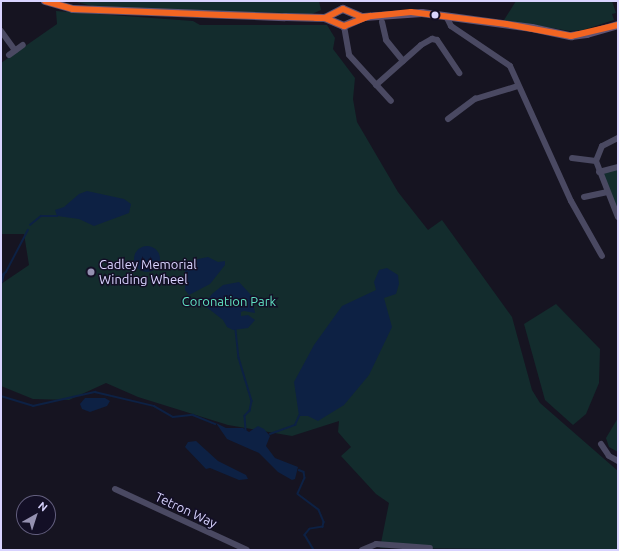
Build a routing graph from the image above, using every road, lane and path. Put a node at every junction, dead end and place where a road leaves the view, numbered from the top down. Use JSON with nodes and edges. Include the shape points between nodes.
{"nodes":[{"id":1,"x":45,"y":1,"type":"edge"},
{"id":2,"x":348,"y":12,"type":"junction"},
{"id":3,"x":335,"y":13,"type":"junction"},
{"id":4,"x":446,"y":16,"type":"junction"},
{"id":5,"x":362,"y":17,"type":"junction"},
{"id":6,"x":325,"y":18,"type":"junction"},
{"id":7,"x":382,"y":22,"type":"dead end"},
{"id":8,"x":343,"y":24,"type":"junction"},
{"id":9,"x":618,"y":24,"type":"edge"},
{"id":10,"x":1,"y":31,"type":"edge"},
{"id":11,"x":23,"y":45,"type":"dead end"},
{"id":12,"x":15,"y":50,"type":"junction"},
{"id":13,"x":9,"y":55,"type":"dead end"},
{"id":14,"x":403,"y":61,"type":"junction"},
{"id":15,"x":459,"y":73,"type":"dead end"},
{"id":16,"x":376,"y":85,"type":"junction"},
{"id":17,"x":518,"y":86,"type":"junction"},
{"id":18,"x":391,"y":101,"type":"dead end"},
{"id":19,"x":448,"y":119,"type":"dead end"},
{"id":20,"x":618,"y":138,"type":"edge"},
{"id":21,"x":572,"y":158,"type":"dead end"},
{"id":22,"x":596,"y":161,"type":"junction"},
{"id":23,"x":618,"y":167,"type":"edge"},
{"id":24,"x":599,"y":172,"type":"junction"},
{"id":25,"x":607,"y":192,"type":"junction"},
{"id":26,"x":584,"y":197,"type":"dead end"},
{"id":27,"x":618,"y":217,"type":"edge"},
{"id":28,"x":602,"y":256,"type":"dead end"},
{"id":29,"x":601,"y":444,"type":"dead end"},
{"id":30,"x":618,"y":461,"type":"edge"},
{"id":31,"x":115,"y":489,"type":"dead end"},
{"id":32,"x":430,"y":548,"type":"dead end"},
{"id":33,"x":246,"y":550,"type":"edge"},
{"id":34,"x":362,"y":550,"type":"edge"}],
"edges":[{"from":1,"to":6,"type":"main road","via":[[73,9]]},
{"from":2,"to":3,"type":"main road","via":[[343,9]]},
{"from":2,"to":5,"type":"main road"},
{"from":2,"to":8,"type":"main road"},
{"from":3,"to":6,"type":"main road"},
{"from":3,"to":8,"type":"main road"},
{"from":4,"to":5,"type":"main road","via":[[411,12]]},
{"from":4,"to":9,"type":"main road","via":[[570,36],[587,34]]},
{"from":4,"to":17,"type":"street","via":[[451,26],[505,61],[513,72]]},
{"from":5,"to":8,"type":"main road"},
{"from":6,"to":8,"type":"main road"},
{"from":7,"to":14,"type":"street","via":[[386,40]]},
{"from":8,"to":16,"type":"street","via":[[349,55]]},
{"from":10,"to":12,"type":"street"},
{"from":11,"to":12,"type":"street"},
{"from":12,"to":13,"type":"street"},
{"from":14,"to":15,"type":"street","via":[[421,45],[432,39],[437,40]]},
{"from":14,"to":16,"type":"street"},
{"from":16,"to":18,"type":"street"},
{"from":17,"to":19,"type":"street","via":[[475,99]]},
{"from":17,"to":28,"type":"street","via":[[571,201]]},
{"from":20,"to":22,"type":"street","via":[[602,146]]},
{"from":21,"to":22,"type":"street"},
{"from":22,"to":24,"type":"street"},
{"from":23,"to":24,"type":"street"},
{"from":24,"to":25,"type":"street"},
{"from":25,"to":26,"type":"street"},
{"from":25,"to":27,"type":"street"},
{"from":29,"to":30,"type":"street","via":[[609,456]]},
{"from":31,"to":33,"type":"street","name":"Tetron Way"},
{"from":32,"to":34,"type":"street","via":[[376,544]]}]}
